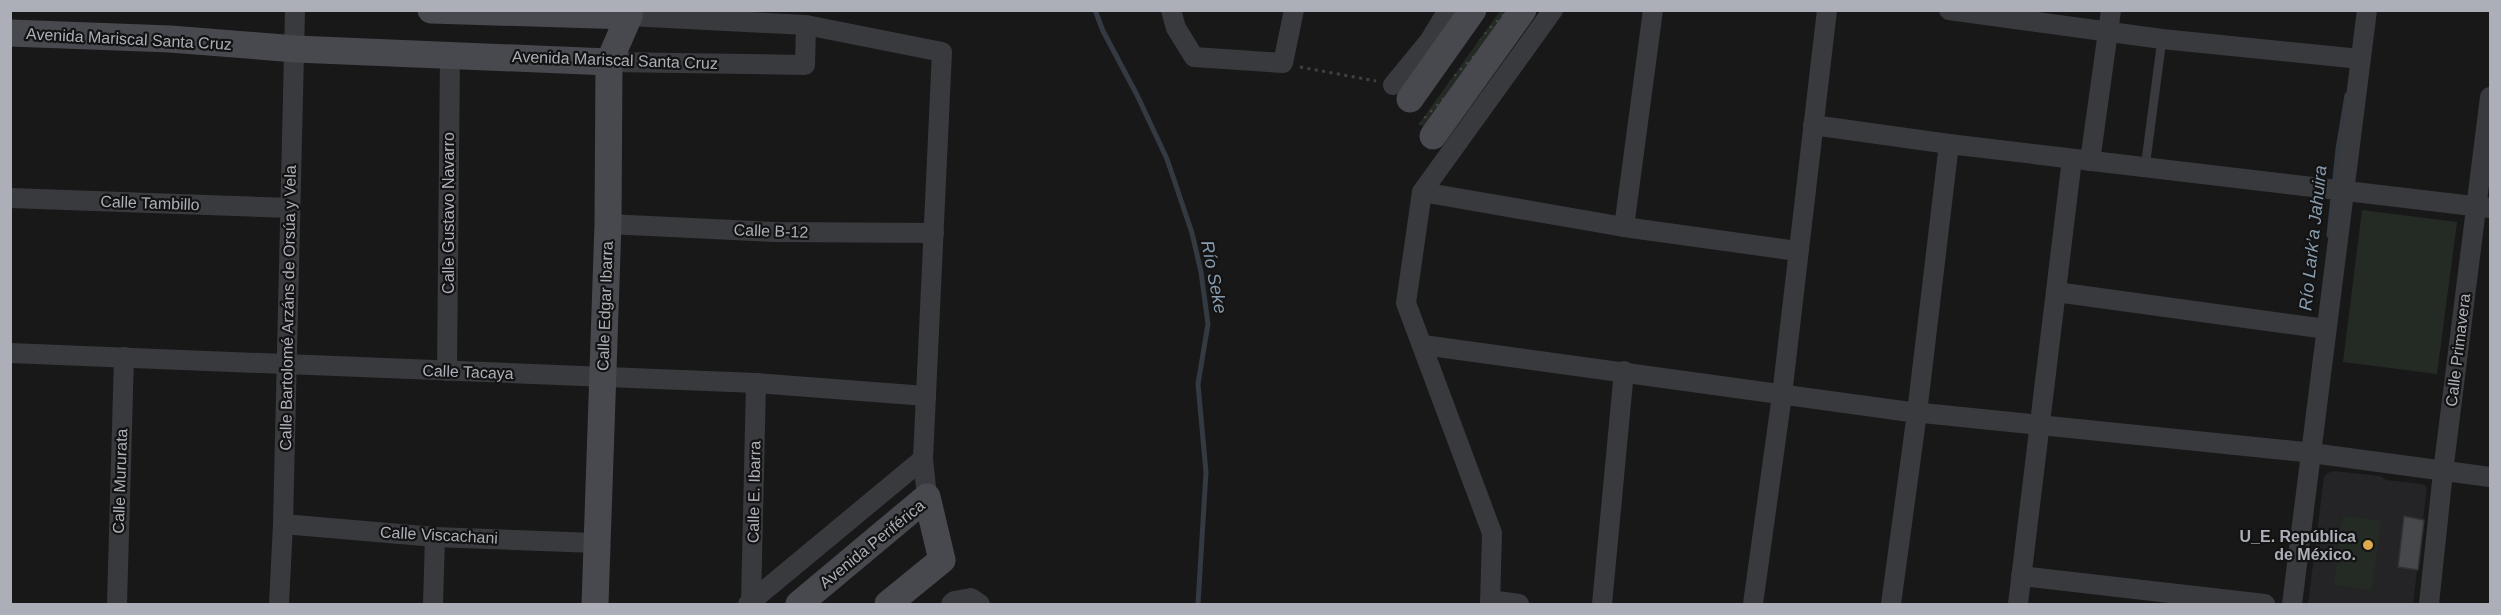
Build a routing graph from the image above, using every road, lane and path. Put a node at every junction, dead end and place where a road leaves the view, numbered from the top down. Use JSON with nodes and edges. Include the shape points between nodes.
{"nodes":[{"id":1,"x":295,"y":10,"type":"edge"},
{"id":2,"x":431,"y":10,"type":"edge"},
{"id":3,"x":1171,"y":10,"type":"edge"},
{"id":4,"x":1294,"y":10,"type":"edge"},
{"id":5,"x":1433,"y":10,"type":"edge"},
{"id":6,"x":1448,"y":10,"type":"edge"},
{"id":7,"x":1473,"y":10,"type":"edge"},
{"id":8,"x":1523,"y":10,"type":"edge"},
{"id":9,"x":1553,"y":10,"type":"edge"},
{"id":10,"x":1653,"y":10,"type":"edge"},
{"id":11,"x":1827,"y":10,"type":"edge"},
{"id":12,"x":1949,"y":10,"type":"edge"},
{"id":13,"x":2111,"y":10,"type":"edge"},
{"id":14,"x":2367,"y":10,"type":"edge"},
{"id":15,"x":629,"y":13,"type":"edge"},
{"id":16,"x":777,"y":17,"type":"edge"},
{"id":17,"x":806,"y":25,"type":"junction"},
{"id":18,"x":2109,"y":32,"type":"junction"},
{"id":19,"x":10,"y":33,"type":"edge"},
{"id":20,"x":2162,"y":39,"type":"junction"},
{"id":21,"x":1430,"y":40,"type":"junction"},
{"id":22,"x":296,"y":49,"type":"junction"},
{"id":23,"x":450,"y":55,"type":"junction"},
{"id":24,"x":2360,"y":59,"type":"junction"},
{"id":25,"x":609,"y":62,"type":"junction"},
{"id":26,"x":1283,"y":63,"type":"junction"},
{"id":27,"x":1401,"y":92,"type":"junction"},
{"id":28,"x":2490,"y":97,"type":"edge"},
{"id":29,"x":1813,"y":125,"type":"junction"},
{"id":30,"x":1433,"y":136,"type":"dead end"},
{"id":31,"x":1948,"y":144,"type":"junction"},
{"id":32,"x":2081,"y":160,"type":"junction"},
{"id":33,"x":2145,"y":168,"type":"junction"},
{"id":34,"x":2343,"y":190,"type":"junction"},
{"id":35,"x":1422,"y":192,"type":"junction"},
{"id":36,"x":10,"y":198,"type":"edge"},
{"id":37,"x":2483,"y":207,"type":"edge"},
{"id":38,"x":289,"y":208,"type":"junction"},
{"id":39,"x":608,"y":224,"type":"junction"},
{"id":40,"x":1624,"y":227,"type":"junction"},
{"id":41,"x":934,"y":233,"type":"junction"},
{"id":42,"x":1797,"y":251,"type":"junction"},
{"id":43,"x":2056,"y":292,"type":"junction"},
{"id":44,"x":2325,"y":329,"type":"junction"},
{"id":45,"x":1423,"y":345,"type":"junction"},
{"id":46,"x":10,"y":353,"type":"edge"},
{"id":47,"x":123,"y":357,"type":"junction"},
{"id":48,"x":286,"y":364,"type":"junction"},
{"id":49,"x":447,"y":371,"type":"junction"},
{"id":50,"x":1624,"y":371,"type":"junction"},
{"id":51,"x":602,"y":377,"type":"junction"},
{"id":52,"x":756,"y":383,"type":"junction"},
{"id":53,"x":1782,"y":395,"type":"junction"},
{"id":54,"x":926,"y":396,"type":"junction"},
{"id":55,"x":1917,"y":412,"type":"junction"},
{"id":56,"x":2040,"y":424,"type":"junction"},
{"id":57,"x":2311,"y":453,"type":"junction"},
{"id":58,"x":923,"y":459,"type":"junction"},
{"id":59,"x":2443,"y":472,"type":"junction"},
{"id":60,"x":2490,"y":477,"type":"edge"},
{"id":61,"x":927,"y":497,"type":"junction"},
{"id":62,"x":283,"y":524,"type":"junction"},
{"id":63,"x":435,"y":537,"type":"junction"},
{"id":64,"x":595,"y":543,"type":"junction"},
{"id":65,"x":2021,"y":576,"type":"junction"},
{"id":66,"x":1490,"y":602,"type":"edge"},
{"id":67,"x":750,"y":603,"type":"edge"},
{"id":68,"x":117,"y":604,"type":"edge"},
{"id":69,"x":279,"y":604,"type":"edge"},
{"id":70,"x":433,"y":604,"type":"edge"},
{"id":71,"x":595,"y":604,"type":"edge"},
{"id":72,"x":799,"y":604,"type":"edge"},
{"id":73,"x":888,"y":604,"type":"edge"},
{"id":74,"x":951,"y":604,"type":"edge"},
{"id":75,"x":980,"y":604,"type":"edge"},
{"id":76,"x":1519,"y":604,"type":"edge"},
{"id":77,"x":1602,"y":604,"type":"edge"},
{"id":78,"x":1754,"y":604,"type":"edge"},
{"id":79,"x":1891,"y":604,"type":"edge"},
{"id":80,"x":2018,"y":604,"type":"edge"},
{"id":81,"x":2265,"y":604,"type":"edge"},
{"id":82,"x":2292,"y":604,"type":"edge"},
{"id":83,"x":2429,"y":604,"type":"edge"}],
"edges":[{"from":1,"to":22,"type":"street","name":"Calle Bartolomé Arzáns de Orsúa y Vela"},
{"from":2,"to":15,"type":"street"},
{"from":3,"to":26,"type":"street","via":[[1176,28],[1194,57]]},
{"from":4,"to":26,"type":"street"},
{"from":5,"to":21,"type":"street"},
{"from":6,"to":21,"type":"street"},
{"from":7,"to":27,"type":"street"},
{"from":8,"to":30,"type":"street"},
{"from":9,"to":35,"type":"street"},
{"from":10,"to":40,"type":"street"},
{"from":11,"to":29,"type":"street"},
{"from":12,"to":18,"type":"street"},
{"from":13,"to":18,"type":"street"},
{"from":14,"to":24,"type":"street"},
{"from":15,"to":16,"type":"street"},
{"from":15,"to":25,"type":"street","name":"Calle Edgar Ibarra"},
{"from":16,"to":17,"type":"street"},
{"from":17,"to":25,"type":"street","name":"Avenida Mariscal Santa Cruz","via":[[805,65]]},
{"from":17,"to":41,"type":"street","via":[[942,52]]},
{"from":18,"to":20,"type":"street"},
{"from":18,"to":32,"type":"street"},
{"from":19,"to":22,"type":"street","name":"Avenida Mariscal Santa Cruz"},
{"from":20,"to":24,"type":"street"},
{"from":20,"to":33,"type":"lane"},
{"from":21,"to":27,"type":"street"},
{"from":22,"to":23,"type":"street","name":"Avenida Mariscal Santa Cruz"},
{"from":22,"to":38,"type":"street","name":"Calle Bartolomé Arzáns de Orsúa y Vela"},
{"from":23,"to":25,"type":"street","name":"Avenida Mariscal Santa Cruz"},
{"from":23,"to":49,"type":"street","name":"Calle Gustavo Navarro"},
{"from":24,"to":34,"type":"street"},
{"from":25,"to":39,"type":"street","name":"Calle Edgar Ibarra"},
{"from":26,"to":27,"type":"path"},
{"from":28,"to":37,"type":"street","name":"Calle Primavera"},
{"from":29,"to":31,"type":"street"},
{"from":29,"to":42,"type":"street"},
{"from":31,"to":32,"type":"street"},
{"from":31,"to":55,"type":"street"},
{"from":32,"to":33,"type":"street"},
{"from":32,"to":43,"type":"street"},
{"from":33,"to":34,"type":"street"},
{"from":34,"to":37,"type":"street"},
{"from":34,"to":44,"type":"street"},
{"from":35,"to":40,"type":"street"},
{"from":35,"to":45,"type":"street","via":[[1406,303]]},
{"from":36,"to":38,"type":"street","name":"Calle Tambillo"},
{"from":37,"to":59,"type":"street","name":"Calle Primavera"},
{"from":38,"to":48,"type":"street","name":"Calle Bartolomé Arzáns de Orsúa y Vela"},
{"from":39,"to":41,"type":"street","name":"Calle B-12","via":[[774,232]]},
{"from":39,"to":51,"type":"street","name":"Calle Edgar Ibarra"},
{"from":40,"to":42,"type":"street"},
{"from":41,"to":54,"type":"street"},
{"from":42,"to":53,"type":"street"},
{"from":43,"to":44,"type":"street"},
{"from":43,"to":56,"type":"street"},
{"from":44,"to":57,"type":"street"},
{"from":45,"to":50,"type":"street"},
{"from":45,"to":66,"type":"street","via":[[1492,533]]},
{"from":46,"to":47,"type":"street","name":"Calle Tacaya"},
{"from":47,"to":48,"type":"street","name":"Calle Tacaya"},
{"from":47,"to":68,"type":"street","name":"Calle Mururata"},
{"from":48,"to":49,"type":"street","name":"Calle Tacaya"},
{"from":48,"to":62,"type":"street","name":"Calle Bartolomé Arzáns de Orsúa y Vela"},
{"from":49,"to":51,"type":"street","name":"Calle Tacaya"},
{"from":50,"to":53,"type":"street"},
{"from":50,"to":77,"type":"street"},
{"from":51,"to":52,"type":"street","name":"Calle Tacaya"},
{"from":51,"to":64,"type":"street","name":"Calle Edgar Ibarra"},
{"from":52,"to":54,"type":"street","name":"Calle Tacaya"},
{"from":52,"to":67,"type":"street","name":"Calle E. Ibarra"},
{"from":53,"to":55,"type":"street"},
{"from":53,"to":78,"type":"street"},
{"from":54,"to":58,"type":"street"},
{"from":55,"to":56,"type":"street"},
{"from":55,"to":79,"type":"street"},
{"from":56,"to":57,"type":"street"},
{"from":56,"to":65,"type":"street"},
{"from":57,"to":59,"type":"street"},
{"from":57,"to":82,"type":"street"},
{"from":58,"to":61,"type":"street"},
{"from":58,"to":67,"type":"street"},
{"from":59,"to":60,"type":"street"},
{"from":59,"to":83,"type":"street","name":"Calle Primavera"},
{"from":61,"to":72,"type":"street","name":"Avenida Periférica"},
{"from":61,"to":73,"type":"street","name":"Avenida Periférica","via":[[942,560]]},
{"from":62,"to":63,"type":"street","name":"Calle Viscachani"},
{"from":62,"to":69,"type":"street","name":"Calle Bartolomé Arzáns de Orsúa y Vela"},
{"from":63,"to":64,"type":"street","name":"Calle Viscachani"},
{"from":63,"to":70,"type":"street"},
{"from":64,"to":71,"type":"street","name":"Calle Edgar Ibarra"},
{"from":65,"to":80,"type":"street"},
{"from":65,"to":81,"type":"street"},
{"from":66,"to":76,"type":"street"},
{"from":74,"to":75,"type":"street","via":[[971,598]]}]}
